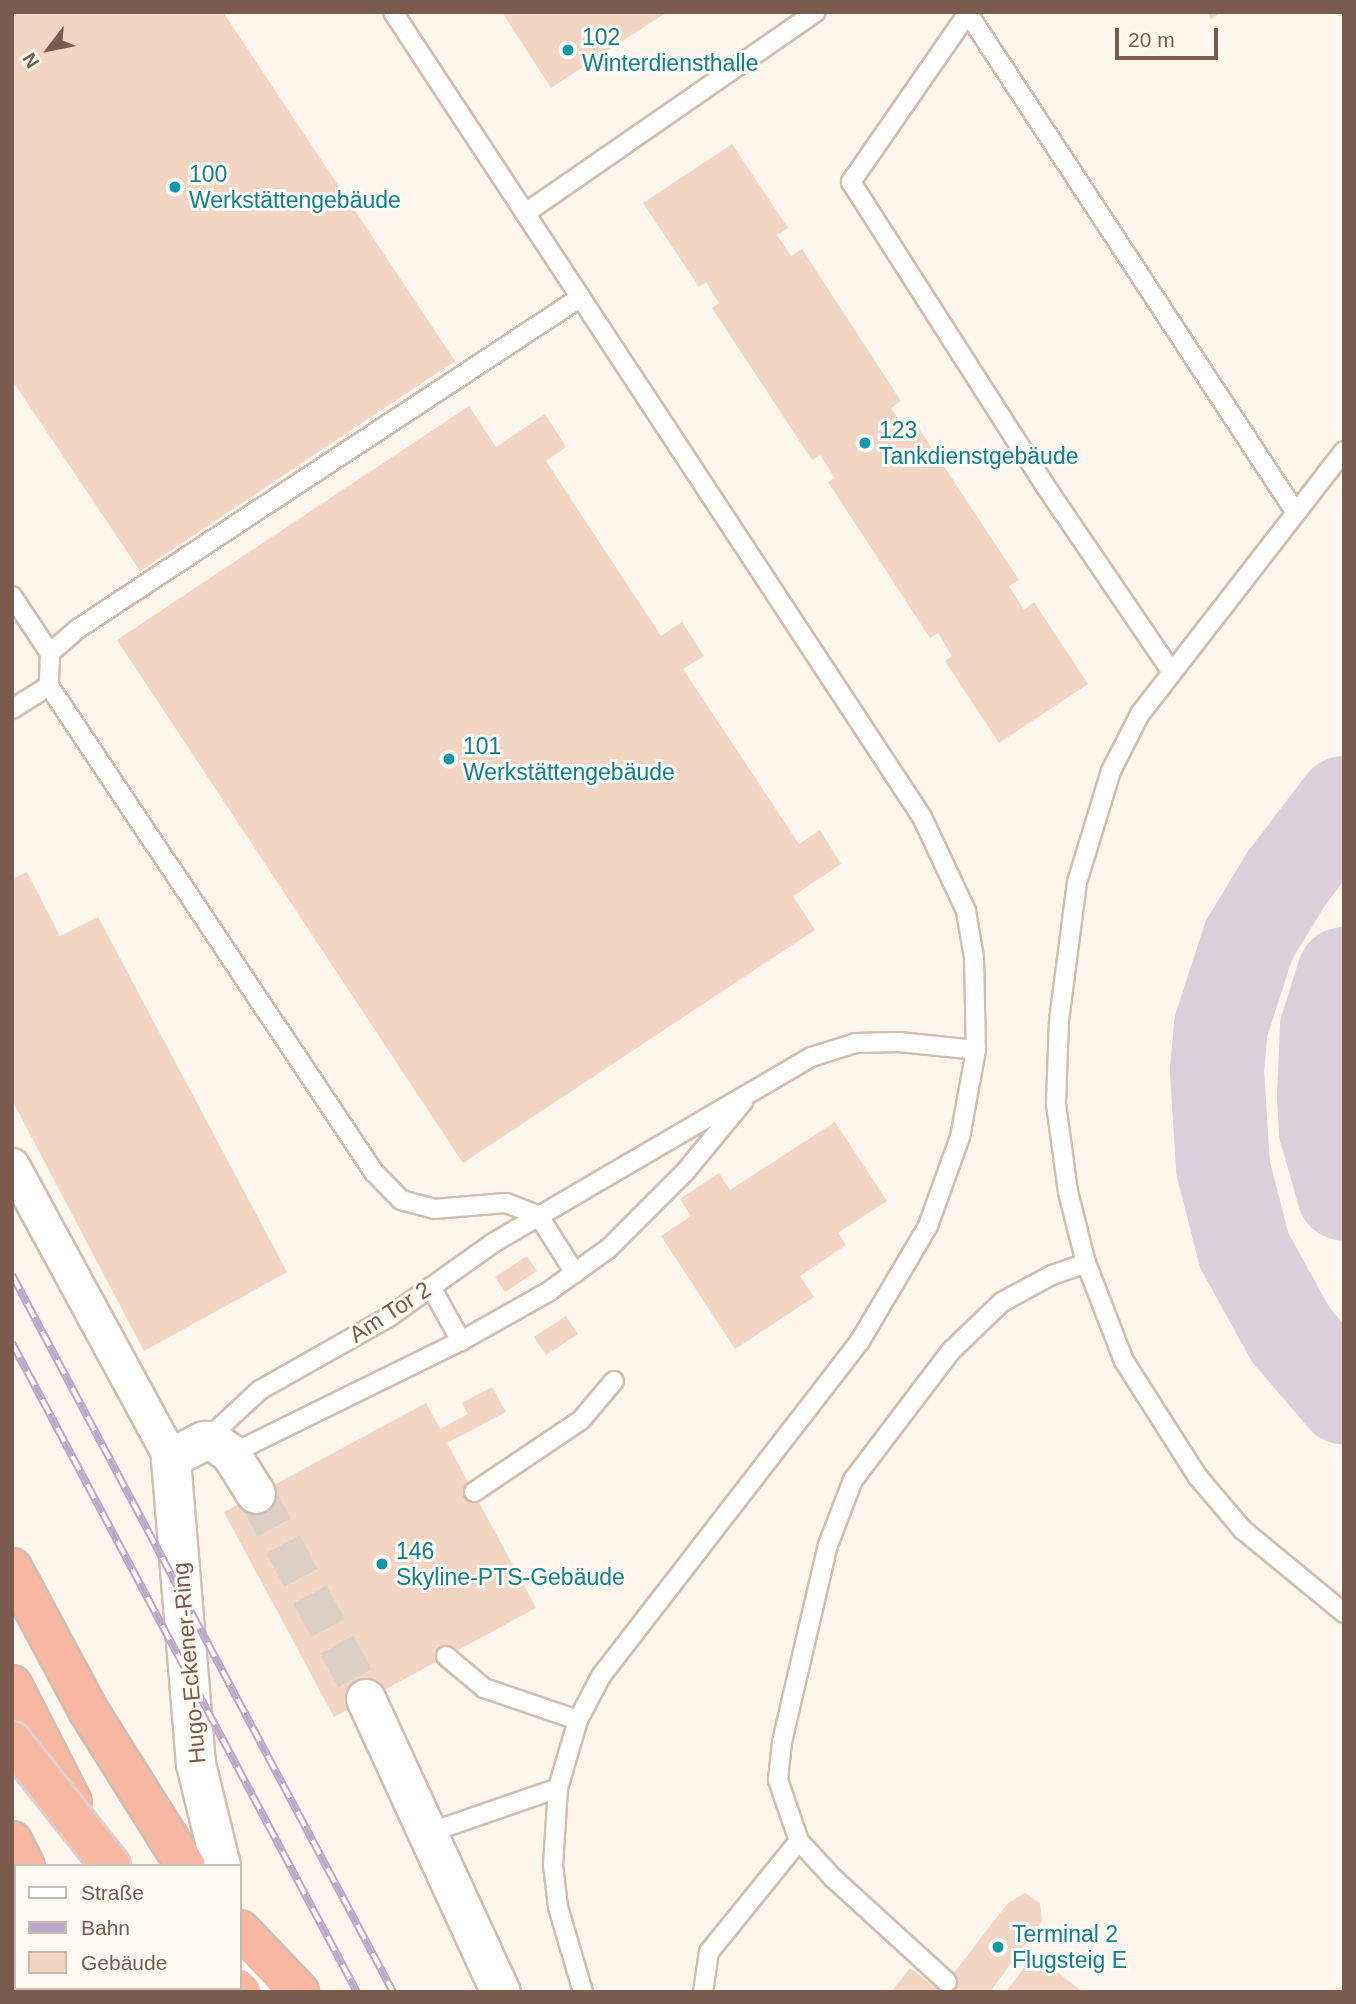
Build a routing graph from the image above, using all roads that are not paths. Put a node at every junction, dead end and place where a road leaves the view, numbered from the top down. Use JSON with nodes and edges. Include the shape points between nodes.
{"nodes":[{"id":1,"x":393,"y":12,"type":"edge"},
{"id":2,"x":817,"y":12,"type":"edge"},
{"id":3,"x":967,"y":13,"type":"edge"},
{"id":4,"x":527,"y":212,"type":"junction"},
{"id":5,"x":581,"y":297,"type":"junction"},
{"id":6,"x":1344,"y":451,"type":"edge"},
{"id":7,"x":1296,"y":513,"type":"junction"},
{"id":8,"x":12,"y":596,"type":"edge"},
{"id":9,"x":50,"y":653,"type":"junction"},
{"id":10,"x":1172,"y":672,"type":"junction"},
{"id":11,"x":49,"y":686,"type":"junction"},
{"id":12,"x":12,"y":709,"type":"edge"},
{"id":13,"x":976,"y":1050,"type":"junction"},
{"id":14,"x":750,"y":1094,"type":"junction"},
{"id":15,"x":12,"y":1165,"type":"edge"},
{"id":16,"x":538,"y":1215,"type":"junction"},
{"id":17,"x":1086,"y":1264,"type":"junction"},
{"id":18,"x":575,"y":1273,"type":"junction"},
{"id":19,"x":431,"y":1287,"type":"junction"},
{"id":20,"x":461,"y":1341,"type":"junction"},
{"id":21,"x":614,"y":1381,"type":"dead end"},
{"id":22,"x":202,"y":1451,"type":"junction"},
{"id":23,"x":474,"y":1492,"type":"dead end"},
{"id":24,"x":256,"y":1494,"type":"tunnel mouth"},
{"id":25,"x":12,"y":1567,"type":"edge"},
{"id":26,"x":1344,"y":1613,"type":"edge"},
{"id":27,"x":446,"y":1656,"type":"dead end"},
{"id":28,"x":12,"y":1685,"type":"edge"},
{"id":29,"x":366,"y":1699,"type":"tunnel mouth"},
{"id":30,"x":578,"y":1720,"type":"junction"},
{"id":31,"x":12,"y":1741,"type":"edge"},
{"id":32,"x":558,"y":1788,"type":"junction"},
{"id":33,"x":430,"y":1832,"type":"junction"},
{"id":34,"x":12,"y":1841,"type":"edge"},
{"id":35,"x":799,"y":1841,"type":"junction"},
{"id":36,"x":24,"y":1864,"type":"edge"},
{"id":37,"x":104,"y":1864,"type":"edge"},
{"id":38,"x":109,"y":1864,"type":"edge"},
{"id":39,"x":185,"y":1864,"type":"edge"},
{"id":40,"x":221,"y":1864,"type":"edge"},
{"id":41,"x":242,"y":1932,"type":"edge"},
{"id":42,"x":242,"y":1936,"type":"edge"},
{"id":43,"x":947,"y":1982,"type":"dead end"},
{"id":44,"x":261,"y":1992,"type":"edge"},
{"id":45,"x":299,"y":1992,"type":"edge"},
{"id":46,"x":501,"y":1992,"type":"edge"},
{"id":47,"x":583,"y":1992,"type":"edge"},
{"id":48,"x":702,"y":1992,"type":"edge"}],
"edges":[{"from":1,"to":4,"type":"lane"},
{"from":2,"to":4,"type":"lane"},
{"from":3,"to":7,"type":"lane"},
{"from":3,"to":10,"type":"lane","via":[[851,182],[1044,484]]},
{"from":4,"to":5,"type":"lane"},
{"from":5,"to":9,"type":"lane","via":[[88,622]]},
{"from":5,"to":13,"type":"lane","via":[[716,498],[947,862],[966,911],[974,958]]},
{"from":6,"to":7,"type":"lane"},
{"from":7,"to":10,"type":"lane"},
{"from":8,"to":9,"type":"lane"},
{"from":9,"to":11,"type":"lane"},
{"from":10,"to":17,"type":"lane","via":[[1140,714],[1111,771],[1077,882],[1059,1021],[1056,1104],[1068,1192]]},
{"from":11,"to":12,"type":"lane"},
{"from":11,"to":16,"type":"lane","via":[[374,1172],[401,1200],[434,1209],[506,1203]]},
{"from":13,"to":14,"type":"lane","name":"Am Tor 2","via":[[899,1042],[856,1043],[811,1057]]},
{"from":13,"to":30,"type":"lane","via":[[960,1137],[946,1180],[928,1226],[894,1288],[860,1341],[601,1676]]},
{"from":14,"to":16,"type":"lane","name":"Am Tor 2"},
{"from":14,"to":18,"type":"lane","via":[[685,1172],[609,1248]]},
{"from":15,"to":22,"type":"street","name":"Hugo-Eckener-Ring"},
{"from":16,"to":18,"type":"lane"},
{"from":16,"to":19,"type":"lane","name":"Am Tor 2"},
{"from":17,"to":26,"type":"lane","via":[[1124,1361],[1198,1477],[1270,1556]]},
{"from":17,"to":35,"type":"lane","via":[[1052,1275],[1002,1302],[951,1351],[880,1442],[841,1503],[782,1742],[778,1780]]},
{"from":18,"to":20,"type":"lane"},
{"from":19,"to":20,"type":"lane"},
{"from":19,"to":22,"type":"lane","name":"Am Tor 2","via":[[389,1317],[260,1390]]},
{"from":20,"to":22,"type":"lane"},
{"from":21,"to":23,"type":"lane","via":[[581,1420]]},
{"from":22,"to":24,"type":"street","name":"Hugo-Eckener-Ring"},
{"from":22,"to":40,"type":"street","name":"Hugo-Eckener-Ring","via":[[196,1764]]},
{"from":25,"to":39,"type":"highway","via":[[88,1710]]},
{"from":27,"to":30,"type":"lane","via":[[484,1688]]},
{"from":28,"to":37,"type":"highway"},
{"from":29,"to":33,"type":"street"},
{"from":30,"to":32,"type":"lane"},
{"from":31,"to":38,"type":"highway","bridge":true},
{"from":32,"to":33,"type":"lane"},
{"from":32,"to":47,"type":"lane","via":[[553,1865],[558,1906]]},
{"from":33,"to":46,"type":"street"},
{"from":34,"to":36,"type":"highway"},
{"from":35,"to":43,"type":"lane"},
{"from":35,"to":48,"type":"lane","via":[[709,1952]]},
{"from":41,"to":45,"type":"highway"},
{"from":42,"to":44,"type":"street"}]}
